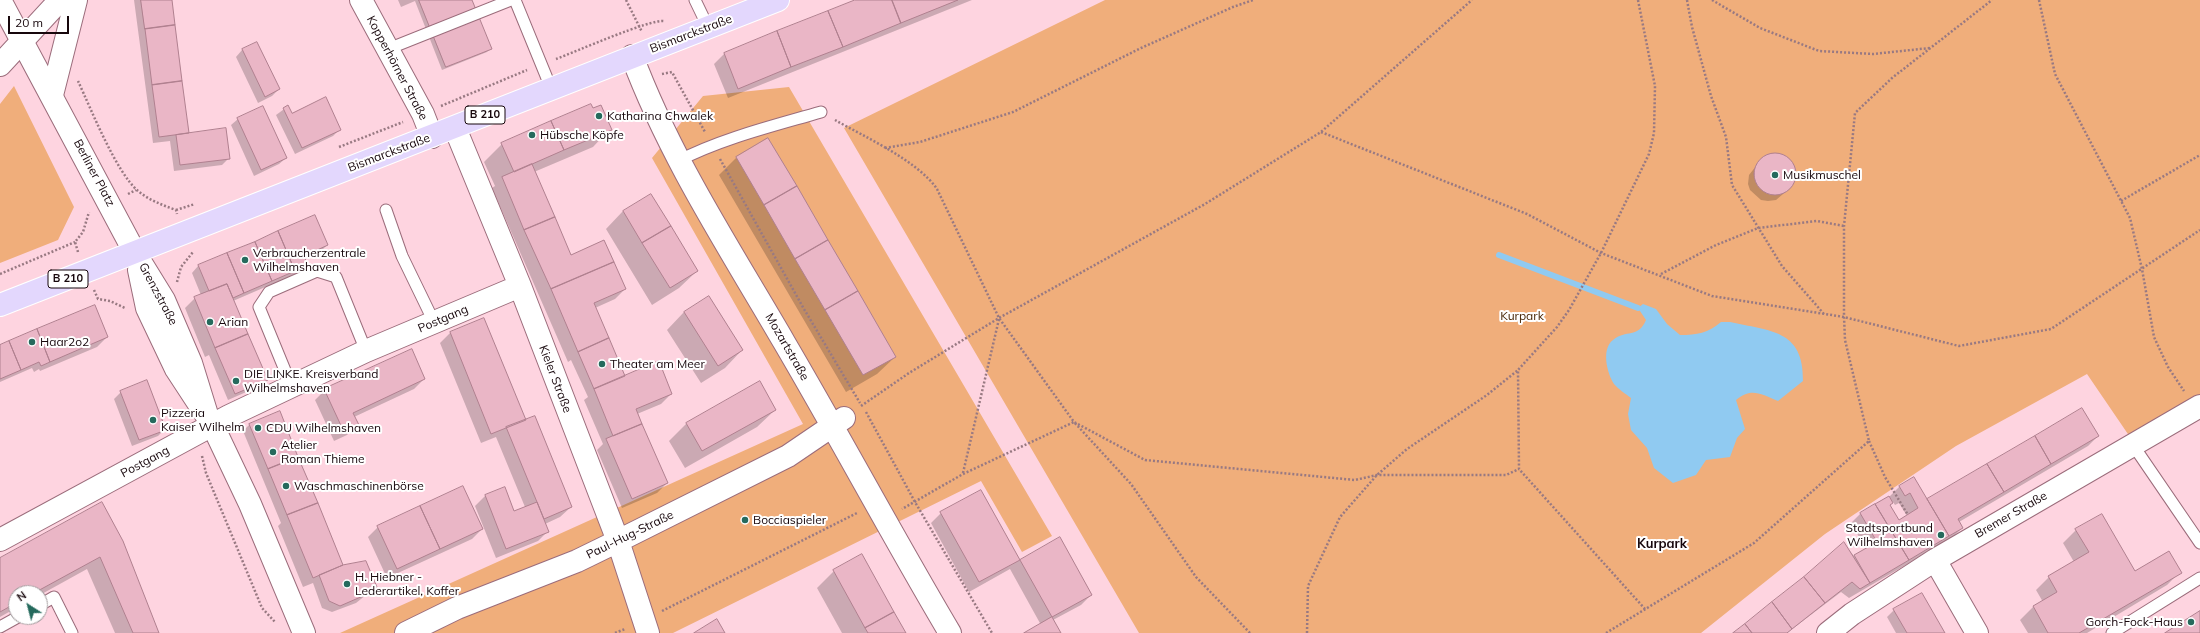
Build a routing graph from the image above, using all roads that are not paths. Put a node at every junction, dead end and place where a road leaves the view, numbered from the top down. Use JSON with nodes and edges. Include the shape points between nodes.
{"nodes":[{"id":1,"x":0,"y":0,"type":"edge"},
{"id":2,"x":60,"y":0,"type":"edge"},
{"id":3,"x":76,"y":0,"type":"edge"},
{"id":4,"x":361,"y":0,"type":"edge"},
{"id":5,"x":512,"y":0,"type":"edge"},
{"id":6,"x":515,"y":0,"type":"edge"},
{"id":7,"x":695,"y":0,"type":"edge"},
{"id":8,"x":778,"y":0,"type":"edge"},
{"id":9,"x":708,"y":27,"type":"junction"},
{"id":10,"x":21,"y":40,"type":"junction"},
{"id":11,"x":388,"y":49,"type":"junction"},
{"id":12,"x":641,"y":53,"type":"junction"},
{"id":13,"x":0,"y":65,"type":"edge"},
{"id":14,"x":551,"y":88,"type":"junction"},
{"id":15,"x":52,"y":95,"type":"junction"},
{"id":16,"x":821,"y":112,"type":"road end"},
{"id":17,"x":455,"y":128,"type":"junction"},
{"id":18,"x":432,"y":137,"type":"junction"},
{"id":19,"x":678,"y":161,"type":"junction"},
{"id":20,"x":386,"y":210,"type":"dead end"},
{"id":21,"x":135,"y":253,"type":"junction"},
{"id":22,"x":520,"y":286,"type":"junction"},
{"id":23,"x":0,"y":305,"type":"edge"},
{"id":24,"x":434,"y":322,"type":"junction"},
{"id":25,"x":366,"y":351,"type":"junction"},
{"id":26,"x":291,"y":385,"type":"junction"},
{"id":27,"x":2198,"y":408,"type":"edge"},
{"id":28,"x":839,"y":421,"type":"junction"},
{"id":29,"x":206,"y":425,"type":"junction"},
{"id":30,"x":2133,"y":445,"type":"junction"},
{"id":31,"x":0,"y":540,"type":"edge"},
{"id":32,"x":618,"y":541,"type":"junction"},
{"id":33,"x":2200,"y":543,"type":"edge"},
{"id":34,"x":1935,"y":560,"type":"junction"},
{"id":35,"x":2200,"y":578,"type":"edge"},
{"id":36,"x":48,"y":600,"type":"edge"},
{"id":37,"x":646,"y":626,"type":"edge"},
{"id":38,"x":72,"y":633,"type":"edge"},
{"id":39,"x":304,"y":633,"type":"edge"},
{"id":40,"x":406,"y":633,"type":"edge"},
{"id":41,"x":950,"y":633,"type":"edge"},
{"id":42,"x":1828,"y":633,"type":"edge"},
{"id":43,"x":1977,"y":633,"type":"edge"},
{"id":44,"x":2112,"y":633,"type":"edge"}],
"edges":[{"from":1,"to":10,"type":"street","name":"Berliner Platz"},
{"from":2,"to":10,"type":"street"},
{"from":3,"to":15,"type":"street"},
{"from":4,"to":11,"type":"street","name":"Kopperhörner Straße"},
{"from":5,"to":11,"type":"lane"},
{"from":6,"to":14,"type":"lane"},
{"from":7,"to":9,"type":"lane"},
{"from":8,"to":9,"type":"main road","name":"Bismarckstraße","number":"B 210"},
{"from":9,"to":12,"type":"main road","name":"Bismarckstraße","number":"B 210"},
{"from":10,"to":13,"type":"street"},
{"from":10,"to":15,"type":"street","name":"Berliner Platz"},
{"from":11,"to":18,"type":"street","name":"Kopperhörner Straße","via":[[423,114]]},
{"from":12,"to":14,"type":"main road","name":"Bismarckstraße","number":"B 210"},
{"from":12,"to":19,"type":"street","name":"Mozartstraße","via":[[648,100]]},
{"from":14,"to":17,"type":"main road","name":"Bismarckstraße","number":"B 210"},
{"from":15,"to":21,"type":"street","name":"Berliner Platz"},
{"from":16,"to":19,"type":"lane","via":[[771,126]]},
{"from":17,"to":18,"type":"main road","name":"Bismarckstraße","number":"B 210"},
{"from":17,"to":22,"type":"street","name":"Kieler Straße"},
{"from":18,"to":21,"type":"main road","name":"Bismarckstraße","number":"B 210"},
{"from":19,"to":28,"type":"street","name":"Mozartstraße"},
{"from":20,"to":24,"type":"lane","via":[[402,256]]},
{"from":21,"to":23,"type":"main road","name":"Bismarckstraße","number":"B 210"},
{"from":21,"to":29,"type":"street","name":"Grenzstraße","via":[[147,308]]},
{"from":22,"to":24,"type":"street","name":"Postgang"},
{"from":22,"to":32,"type":"street","name":"Kieler Straße"},
{"from":24,"to":25,"type":"street","name":"Postgang"},
{"from":25,"to":26,"type":"street","name":"Postgang"},
{"from":25,"to":26,"type":"lane","via":[[336,277],[317,271],[268,292],[259,307]]},
{"from":26,"to":29,"type":"street","name":"Postgang"},
{"from":27,"to":30,"type":"street","name":"Bremer Straße"},
{"from":28,"to":32,"type":"street","name":"Paul-Hug-Straße","via":[[788,456]]},
{"from":28,"to":41,"type":"street","name":"Mozartstraße","via":[[876,503]]},
{"from":29,"to":31,"type":"street","name":"Postgang"},
{"from":29,"to":39,"type":"street","name":"Grenzstraße","via":[[250,504]]},
{"from":30,"to":33,"type":"lane"},
{"from":30,"to":34,"type":"street","name":"Bremer Straße"},
{"from":32,"to":37,"type":"street","name":"Kieler Straße"},
{"from":32,"to":40,"type":"street","name":"Paul-Hug-Straße","via":[[577,561],[457,608]]},
{"from":34,"to":42,"type":"street","name":"Bremer Straße","via":[[1852,614]]},
{"from":34,"to":43,"type":"street"},
{"from":35,"to":44,"type":"lane"},
{"from":36,"to":38,"type":"lane","via":[[54,597]]}]}
